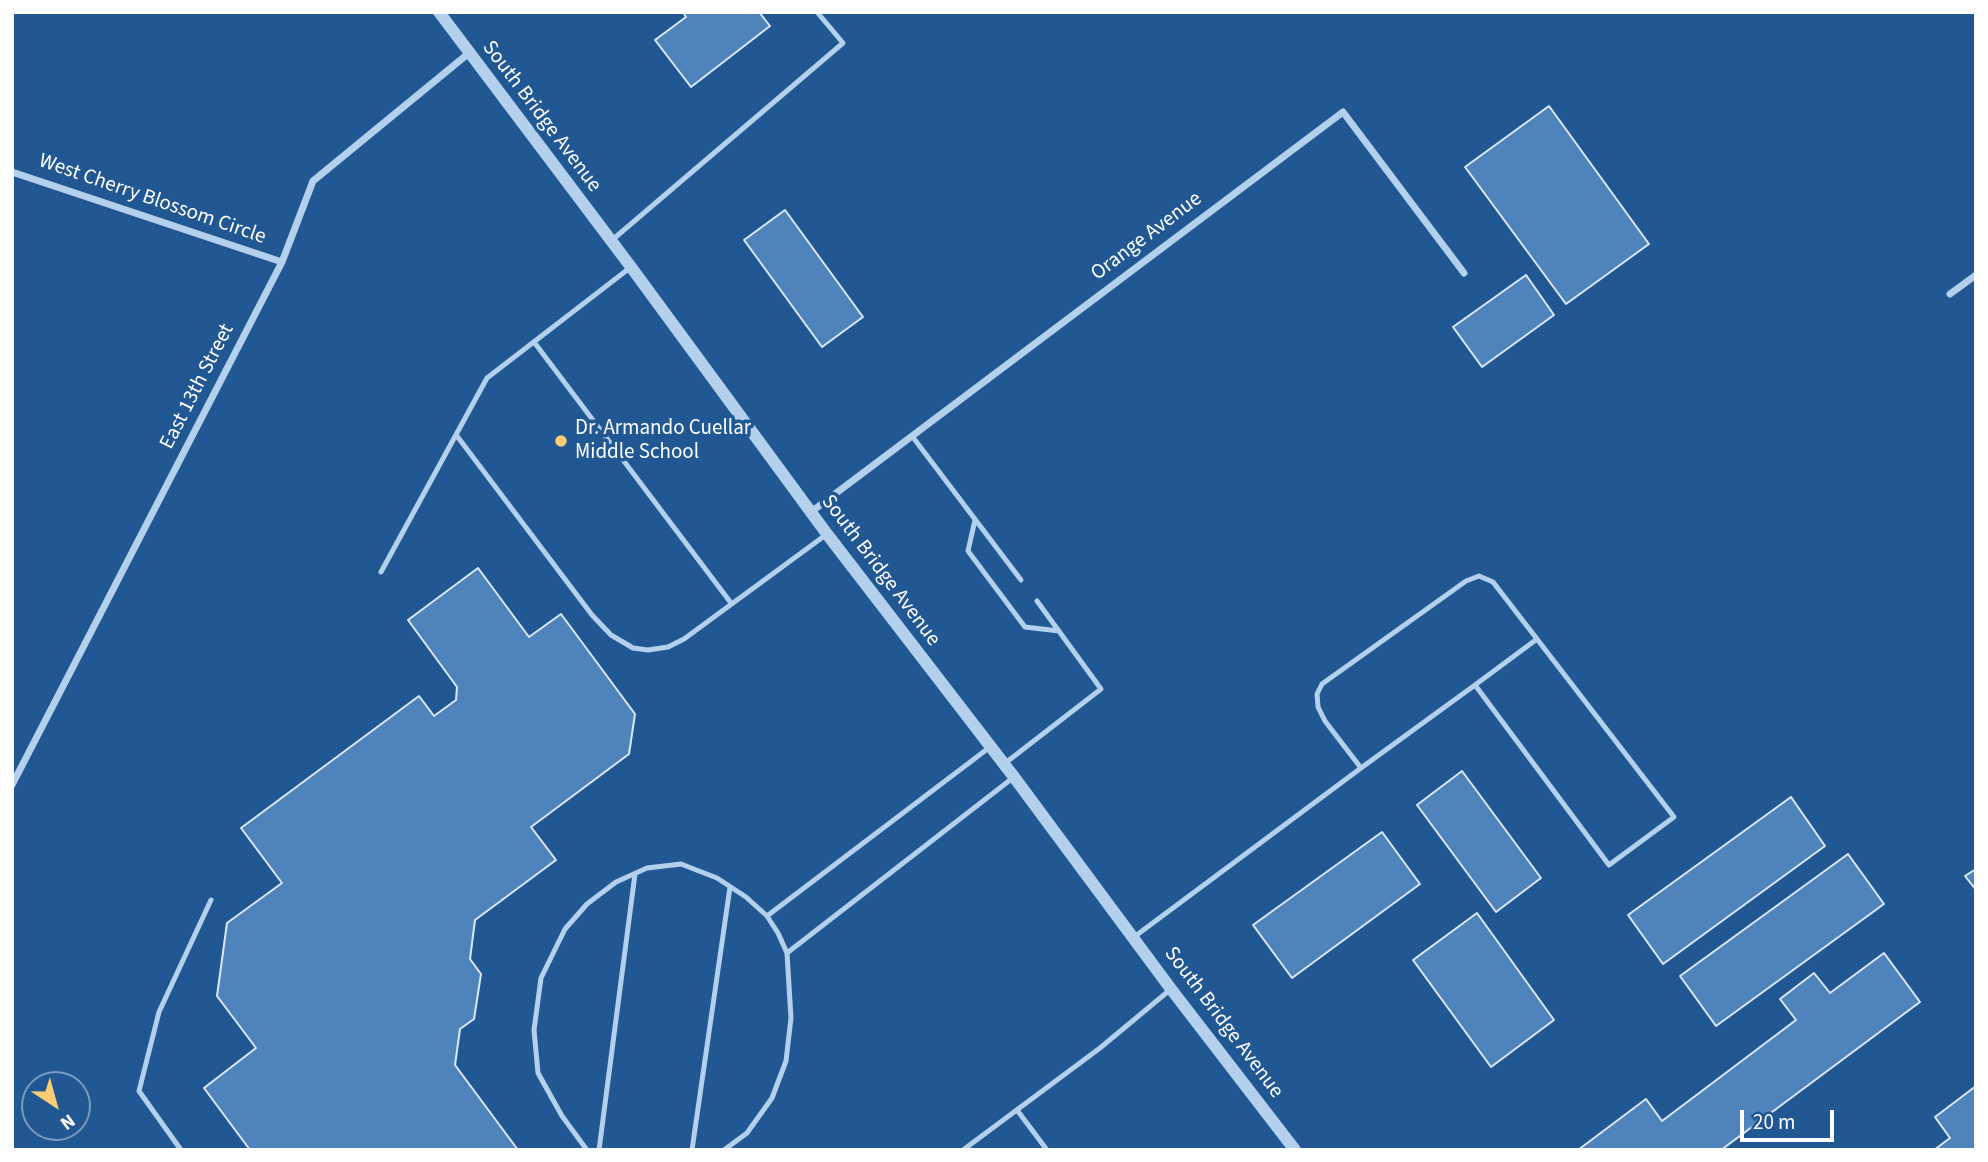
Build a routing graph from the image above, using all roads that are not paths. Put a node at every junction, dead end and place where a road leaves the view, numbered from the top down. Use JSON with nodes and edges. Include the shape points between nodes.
{"nodes":[{"id":1,"x":439,"y":12,"type":"edge"},
{"id":2,"x":817,"y":12,"type":"edge"},
{"id":3,"x":469,"y":53,"type":"junction"},
{"id":4,"x":12,"y":172,"type":"edge"},
{"id":5,"x":611,"y":241,"type":"junction"},
{"id":6,"x":282,"y":262,"type":"junction"},
{"id":7,"x":631,"y":267,"type":"junction"},
{"id":8,"x":1464,"y":273,"type":"dead end"},
{"id":9,"x":1976,"y":275,"type":"edge"},
{"id":10,"x":1950,"y":294,"type":"dead end"},
{"id":11,"x":534,"y":342,"type":"junction"},
{"id":12,"x":457,"y":436,"type":"junction"},
{"id":13,"x":912,"y":436,"type":"junction"},
{"id":14,"x":811,"y":512,"type":"junction"},
{"id":15,"x":975,"y":520,"type":"junction"},
{"id":16,"x":827,"y":534,"type":"junction"},
{"id":17,"x":381,"y":572,"type":"dead end"},
{"id":18,"x":1021,"y":580,"type":"dead end"},
{"id":19,"x":1037,"y":601,"type":"dead end"},
{"id":20,"x":731,"y":603,"type":"junction"},
{"id":21,"x":1059,"y":631,"type":"junction"},
{"id":22,"x":1537,"y":639,"type":"junction"},
{"id":23,"x":1475,"y":685,"type":"junction"},
{"id":24,"x":990,"y":747,"type":"junction"},
{"id":25,"x":1004,"y":764,"type":"junction"},
{"id":26,"x":1361,"y":768,"type":"junction"},
{"id":27,"x":1014,"y":777,"type":"junction"},
{"id":28,"x":12,"y":785,"type":"edge"},
{"id":29,"x":635,"y":874,"type":"junction"},
{"id":30,"x":730,"y":887,"type":"junction"},
{"id":31,"x":211,"y":900,"type":"dead end"},
{"id":32,"x":767,"y":916,"type":"junction"},
{"id":33,"x":1134,"y":937,"type":"junction"},
{"id":34,"x":787,"y":953,"type":"junction"},
{"id":35,"x":1171,"y":989,"type":"junction"},
{"id":36,"x":1017,"y":1110,"type":"junction"},
{"id":37,"x":181,"y":1150,"type":"edge"},
{"id":38,"x":587,"y":1150,"type":"edge"},
{"id":39,"x":599,"y":1150,"type":"edge"},
{"id":40,"x":692,"y":1150,"type":"edge"},
{"id":41,"x":724,"y":1150,"type":"edge"},
{"id":42,"x":963,"y":1150,"type":"edge"},
{"id":43,"x":1047,"y":1150,"type":"edge"},
{"id":44,"x":1295,"y":1150,"type":"edge"}],
"edges":[{"from":1,"to":3,"type":"street","name":"South Bridge Avenue"},
{"from":2,"to":5,"type":"lane","via":[[843,43]]},
{"from":3,"to":5,"type":"street","name":"South Bridge Avenue"},
{"from":3,"to":6,"type":"street","name":"East 13th Street","via":[[313,181]]},
{"from":4,"to":6,"type":"street","name":"West Cherry Blossom Circle"},
{"from":5,"to":7,"type":"street","name":"South Bridge Avenue"},
{"from":6,"to":28,"type":"street","name":"East 13th Street"},
{"from":7,"to":11,"type":"lane"},
{"from":7,"to":14,"type":"street","name":"South Bridge Avenue"},
{"from":8,"to":13,"type":"street","name":"Orange Avenue","via":[[1343,112]]},
{"from":9,"to":10,"type":"street"},
{"from":11,"to":12,"type":"lane","via":[[487,378]]},
{"from":11,"to":20,"type":"lane"},
{"from":12,"to":17,"type":"lane"},
{"from":12,"to":20,"type":"lane","via":[[611,635],[634,648],[667,647]]},
{"from":13,"to":14,"type":"street","name":"Orange Avenue"},
{"from":13,"to":15,"type":"lane"},
{"from":14,"to":16,"type":"street","name":"South Bridge Avenue"},
{"from":15,"to":18,"type":"lane"},
{"from":15,"to":21,"type":"lane","via":[[968,551],[1025,627]]},
{"from":16,"to":20,"type":"lane"},
{"from":16,"to":24,"type":"street","name":"South Bridge Avenue"},
{"from":19,"to":21,"type":"lane"},
{"from":21,"to":25,"type":"lane","via":[[1101,689]]},
{"from":22,"to":23,"type":"lane"},
{"from":22,"to":23,"type":"lane","via":[[1674,817],[1609,865]]},
{"from":22,"to":26,"type":"lane","via":[[1493,582],[1479,576],[1322,684],[1318,707]]},
{"from":23,"to":26,"type":"lane"},
{"from":24,"to":25,"type":"street","name":"South Bridge Avenue"},
{"from":24,"to":32,"type":"lane"},
{"from":25,"to":27,"type":"street","name":"South Bridge Avenue"},
{"from":26,"to":33,"type":"lane"},
{"from":27,"to":33,"type":"street","name":"South Bridge Avenue"},
{"from":27,"to":34,"type":"lane"},
{"from":29,"to":30,"type":"lane","via":[[681,864]]},
{"from":29,"to":38,"type":"lane","via":[[587,904],[565,929],[541,978],[534,1030],[538,1073]]},
{"from":29,"to":39,"type":"lane"},
{"from":30,"to":32,"type":"lane"},
{"from":30,"to":40,"type":"lane"},
{"from":31,"to":37,"type":"lane","via":[[159,1012],[139,1091]]},
{"from":32,"to":34,"type":"lane"},
{"from":33,"to":35,"type":"street","name":"South Bridge Avenue"},
{"from":34,"to":41,"type":"lane","via":[[791,1018],[786,1061],[772,1098],[747,1133]]},
{"from":35,"to":36,"type":"lane"},
{"from":35,"to":44,"type":"street","name":"South Bridge Avenue"},
{"from":36,"to":42,"type":"lane"},
{"from":36,"to":43,"type":"lane"}]}
